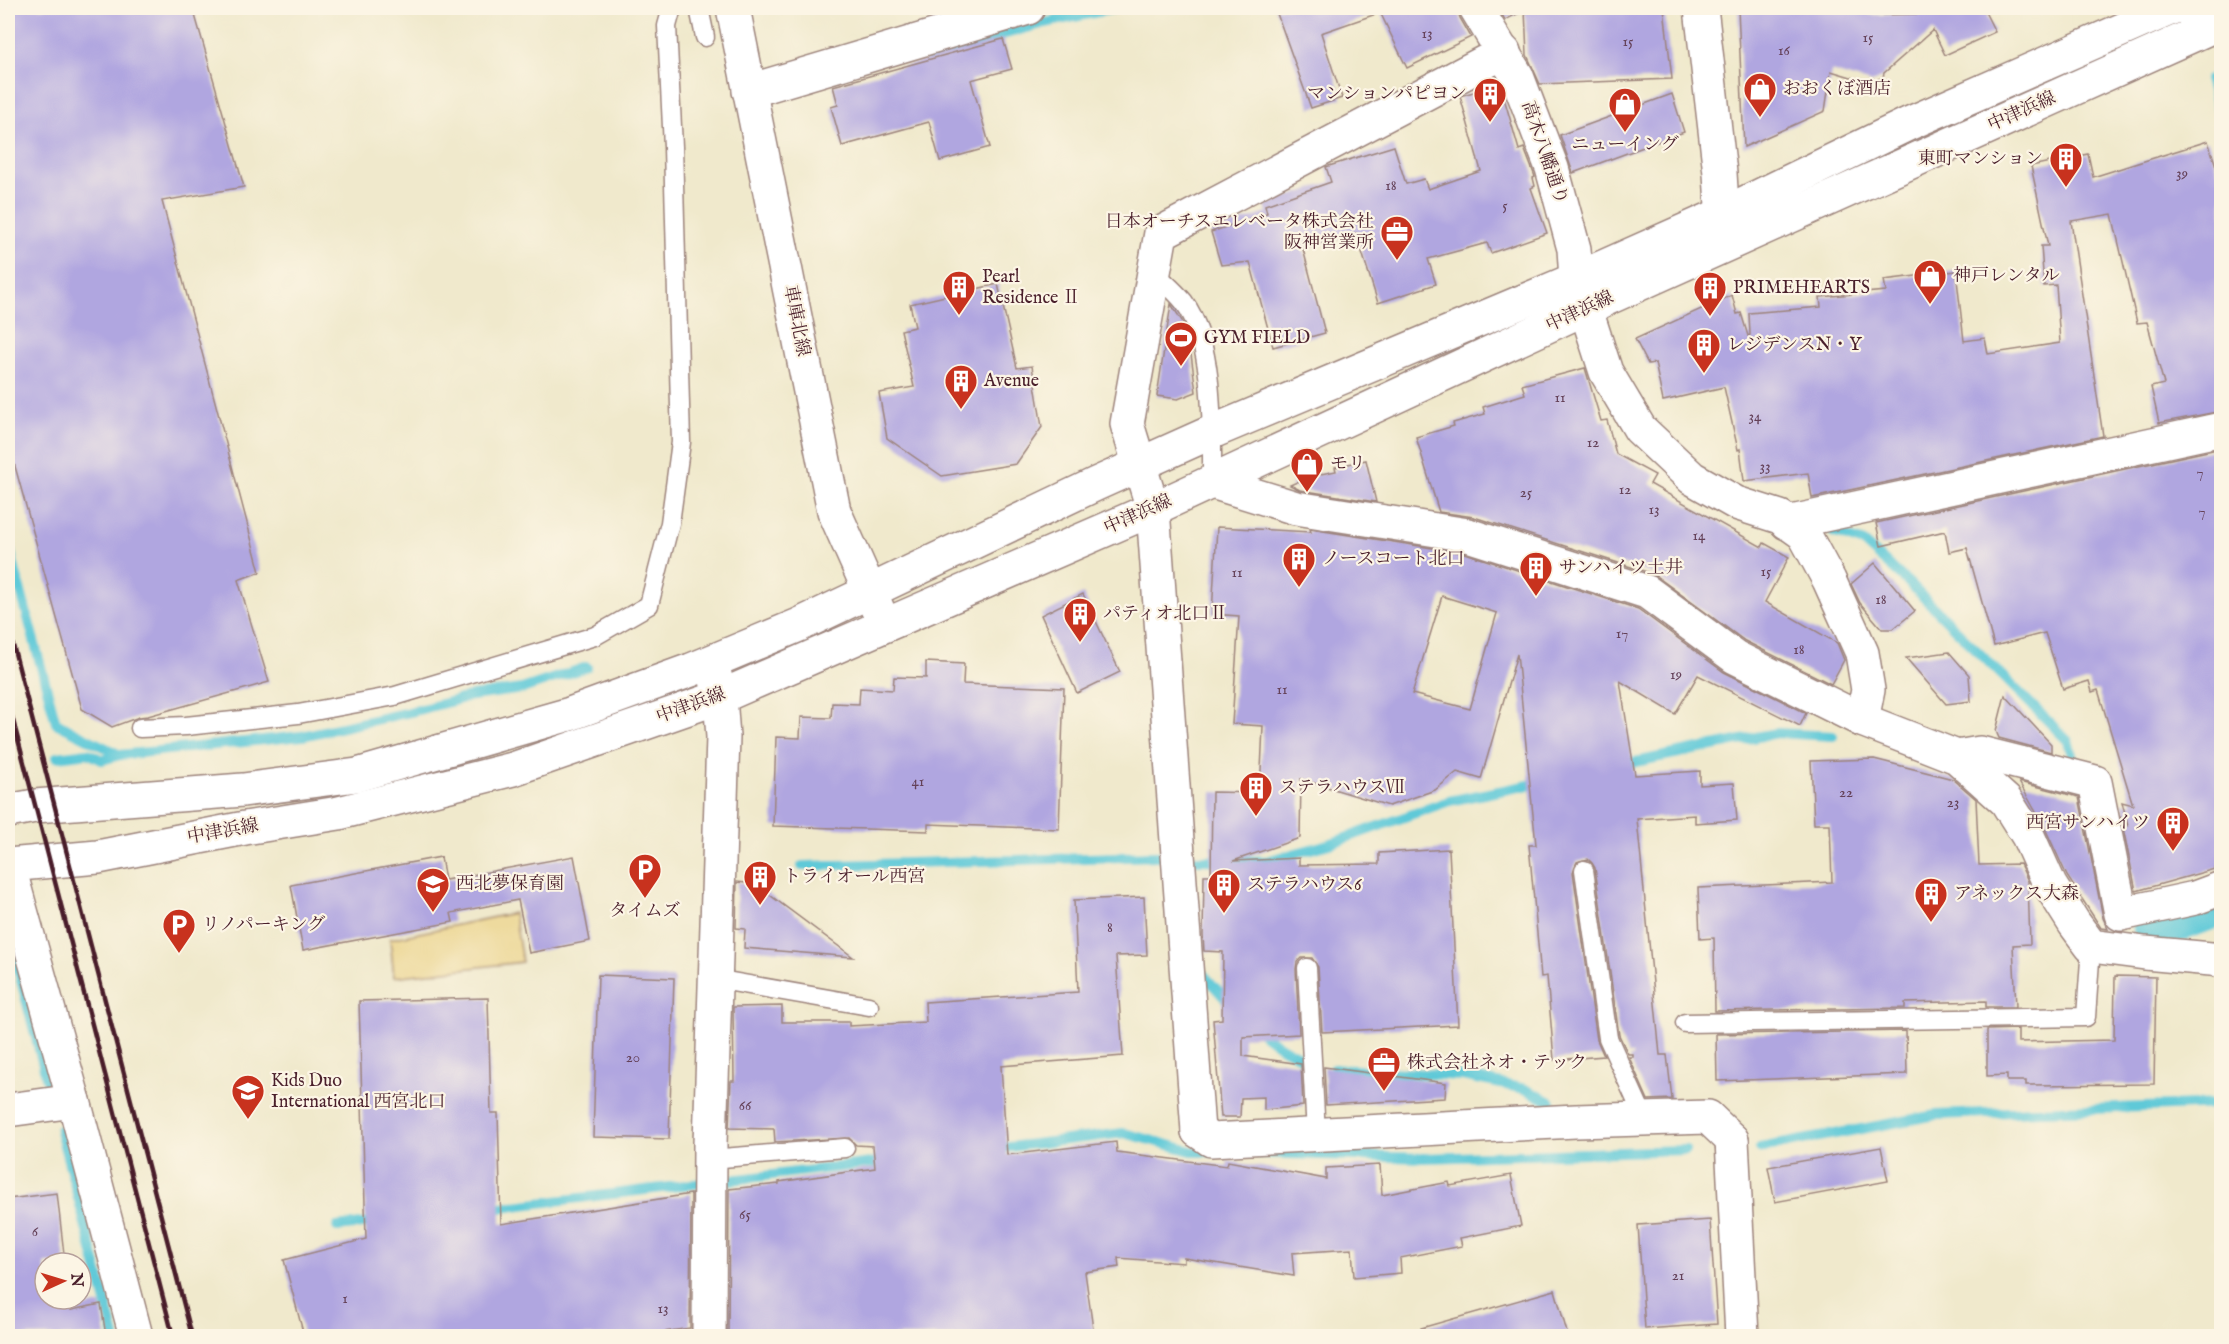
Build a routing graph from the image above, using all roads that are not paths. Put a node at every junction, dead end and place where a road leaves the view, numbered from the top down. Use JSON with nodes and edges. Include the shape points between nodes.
{"nodes":[{"id":1,"x":672,"y":8,"type":"edge"},
{"id":2,"x":699,"y":8,"type":"edge"},
{"id":3,"x":733,"y":8,"type":"edge"},
{"id":4,"x":1028,"y":8,"type":"edge"},
{"id":5,"x":1476,"y":8,"type":"edge"},
{"id":6,"x":1701,"y":8,"type":"edge"},
{"id":7,"x":2172,"y":8,"type":"edge"},
{"id":8,"x":2204,"y":20,"type":"edge"},
{"id":9,"x":705,"y":37,"type":"dead end"},
{"id":10,"x":1504,"y":52,"type":"junction"},
{"id":11,"x":749,"y":91,"type":"junction"},
{"id":12,"x":1722,"y":214,"type":"junction"},
{"id":13,"x":1725,"y":247,"type":"junction"},
{"id":14,"x":1154,"y":272,"type":"junction"},
{"id":15,"x":1581,"y":294,"type":"junction"},
{"id":16,"x":2222,"y":429,"type":"edge"},
{"id":17,"x":1212,"y":432,"type":"junction"},
{"id":18,"x":1138,"y":465,"type":"junction"},
{"id":19,"x":1212,"y":482,"type":"junction"},
{"id":20,"x":1153,"y":509,"type":"junction"},
{"id":21,"x":1787,"y":523,"type":"junction"},
{"id":22,"x":869,"y":591,"type":"junction"},
{"id":23,"x":885,"y":626,"type":"junction"},
{"id":24,"x":712,"y":662,"type":"junction"},
{"id":25,"x":720,"y":697,"type":"junction"},
{"id":26,"x":1862,"y":720,"type":"junction"},
{"id":27,"x":140,"y":728,"type":"dead end"},
{"id":28,"x":1957,"y":757,"type":"junction"},
{"id":29,"x":8,"y":812,"type":"edge"},
{"id":30,"x":8,"y":865,"type":"edge"},
{"id":31,"x":1584,"y":870,"type":"dead end"},
{"id":32,"x":2222,"y":888,"type":"edge"},
{"id":33,"x":2121,"y":914,"type":"junction"},
{"id":34,"x":2091,"y":946,"type":"junction"},
{"id":35,"x":2129,"y":951,"type":"junction"},
{"id":36,"x":2222,"y":960,"type":"edge"},
{"id":37,"x":1307,"y":968,"type":"dead end"},
{"id":38,"x":715,"y":979,"type":"junction"},
{"id":39,"x":869,"y":1006,"type":"dead end"},
{"id":40,"x":1685,"y":1023,"type":"dead end"},
{"id":41,"x":74,"y":1101,"type":"junction"},
{"id":42,"x":8,"y":1110,"type":"edge"},
{"id":43,"x":1645,"y":1120,"type":"junction"},
{"id":44,"x":1316,"y":1134,"type":"junction"},
{"id":45,"x":845,"y":1148,"type":"dead end"},
{"id":46,"x":710,"y":1159,"type":"junction"},
{"id":47,"x":136,"y":1336,"type":"edge"},
{"id":48,"x":710,"y":1336,"type":"edge"},
{"id":49,"x":1742,"y":1336,"type":"edge"}],
"edges":[{"from":1,"to":27,"type":"lane","via":[[667,26],[681,442],[670,524],[649,604],[595,636],[394,696],[298,714]]},
{"from":2,"to":9,"type":"lane"},
{"from":3,"to":11,"type":"street","name":"車庫北線"},
{"from":4,"to":11,"type":"street"},
{"from":5,"to":10,"type":"street","name":"高木八幡通り"},
{"from":6,"to":12,"type":"street"},
{"from":7,"to":12,"type":"street","name":"中津浜線","via":[[1908,124]]},
{"from":8,"to":13,"type":"street","name":"中津浜線"},
{"from":10,"to":14,"type":"street","via":[[1161,234]]},
{"from":10,"to":15,"type":"street","name":"高木八幡通り","via":[[1552,168],[1574,249]]},
{"from":11,"to":22,"type":"street","name":"車庫北線","via":[[834,511]]},
{"from":12,"to":13,"type":"street"},
{"from":12,"to":15,"type":"street","name":"中津浜線"},
{"from":13,"to":15,"type":"street","name":"中津浜線"},
{"from":14,"to":17,"type":"lane","via":[[1184,302],[1199,329],[1212,402]]},
{"from":14,"to":18,"type":"street","via":[[1127,424]]},
{"from":15,"to":17,"type":"street","name":"中津浜線"},
{"from":15,"to":19,"type":"street","name":"中津浜線"},
{"from":15,"to":21,"type":"street","name":"高木八幡通り","via":[[1606,372],[1640,429],[1692,478],[1736,503],[1780,517]]},
{"from":16,"to":21,"type":"street"},
{"from":17,"to":18,"type":"street","name":"中津浜線"},
{"from":17,"to":19,"type":"lane"},
{"from":18,"to":20,"type":"street"},
{"from":18,"to":22,"type":"street","name":"中津浜線"},
{"from":19,"to":20,"type":"street","name":"中津浜線"},
{"from":19,"to":26,"type":"street","via":[[1296,508],[1468,535],[1647,592],[1735,657]]},
{"from":20,"to":23,"type":"street","name":"中津浜線"},
{"from":20,"to":44,"type":"street","via":[[1198,1131],[1211,1140]]},
{"from":21,"to":26,"type":"street","name":"高木八幡通り","via":[[1804,534],[1862,653],[1868,690]]},
{"from":22,"to":23,"type":"street","name":"車庫北線"},
{"from":22,"to":24,"type":"street","name":"中津浜線"},
{"from":23,"to":25,"type":"street","name":"中津浜線"},
{"from":24,"to":25,"type":"street"},
{"from":24,"to":29,"type":"street","name":"中津浜線","via":[[570,714],[357,775],[243,790],[35,806]]},
{"from":25,"to":30,"type":"street","name":"中津浜線","via":[[513,769],[339,813],[98,857]]},
{"from":25,"to":38,"type":"street","via":[[723,737]]},
{"from":26,"to":28,"type":"street"},
{"from":28,"to":33,"type":"street","via":[[1980,753],[2095,782]]},
{"from":28,"to":34,"type":"street","via":[[2006,801],[2028,836],[2050,885]]},
{"from":30,"to":41,"type":"street"},
{"from":31,"to":43,"type":"lane","via":[[1608,1038]]},
{"from":32,"to":33,"type":"street"},
{"from":33,"to":35,"type":"street"},
{"from":34,"to":35,"type":"street"},
{"from":34,"to":40,"type":"lane","via":[[2086,1017]]},
{"from":35,"to":36,"type":"street"},
{"from":37,"to":44,"type":"lane"},
{"from":38,"to":39,"type":"lane"},
{"from":38,"to":46,"type":"street"},
{"from":41,"to":42,"type":"street"},
{"from":41,"to":47,"type":"street"},
{"from":43,"to":44,"type":"street"},
{"from":43,"to":49,"type":"street","via":[[1708,1117],[1732,1140]]},
{"from":45,"to":46,"type":"lane"},
{"from":46,"to":48,"type":"street"}]}
